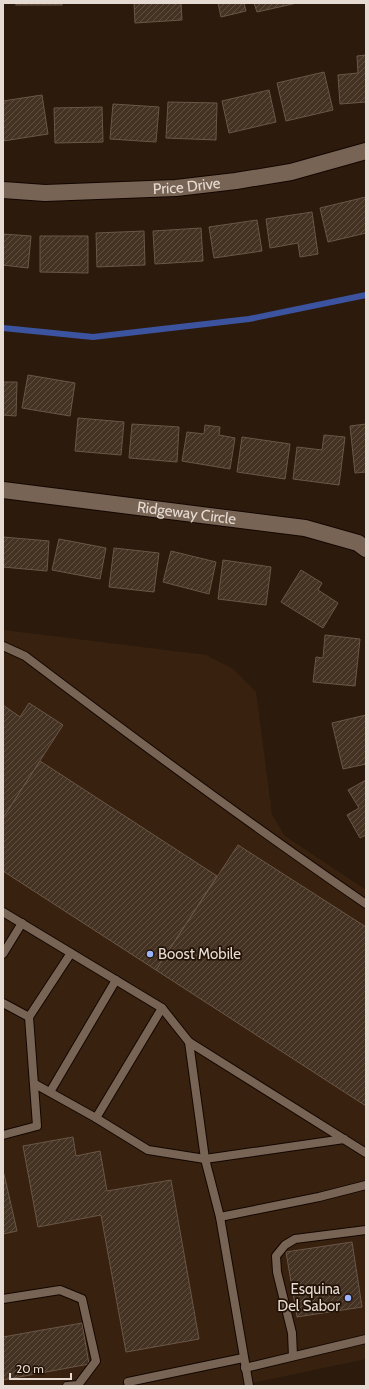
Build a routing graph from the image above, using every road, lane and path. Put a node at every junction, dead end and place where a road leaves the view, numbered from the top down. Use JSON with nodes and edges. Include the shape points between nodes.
{"nodes":[{"id":1,"x":366,"y":151,"type":"edge"},
{"id":2,"x":3,"y":190,"type":"edge"},
{"id":3,"x":3,"y":490,"type":"edge"},
{"id":4,"x":366,"y":549,"type":"edge"},
{"id":5,"x":3,"y":646,"type":"edge"},
{"id":6,"x":366,"y":904,"type":"edge"},
{"id":7,"x":3,"y":912,"type":"edge"},
{"id":8,"x":22,"y":923,"type":"junction"},
{"id":9,"x":71,"y":953,"type":"junction"},
{"id":10,"x":3,"y":954,"type":"edge"},
{"id":11,"x":116,"y":980,"type":"junction"},
{"id":12,"x":3,"y":1003,"type":"edge"},
{"id":13,"x":162,"y":1008,"type":"junction"},
{"id":14,"x":29,"y":1017,"type":"junction"},
{"id":15,"x":189,"y":1042,"type":"junction"},
{"id":16,"x":34,"y":1084,"type":"junction"},
{"id":17,"x":50,"y":1092,"type":"junction"},
{"id":18,"x":96,"y":1118,"type":"junction"},
{"id":19,"x":3,"y":1135,"type":"edge"},
{"id":20,"x":344,"y":1139,"type":"junction"},
{"id":21,"x":366,"y":1153,"type":"edge"},
{"id":22,"x":205,"y":1159,"type":"junction"},
{"id":23,"x":366,"y":1185,"type":"edge"},
{"id":24,"x":220,"y":1217,"type":"junction"},
{"id":25,"x":366,"y":1230,"type":"edge"},
{"id":26,"x":3,"y":1298,"type":"edge"},
{"id":27,"x":366,"y":1339,"type":"edge"},
{"id":28,"x":293,"y":1356,"type":"junction"},
{"id":29,"x":243,"y":1358,"type":"junction"},
{"id":30,"x":245,"y":1368,"type":"junction"},
{"id":31,"x":78,"y":1385,"type":"edge"},
{"id":32,"x":67,"y":1386,"type":"edge"},
{"id":33,"x":129,"y":1386,"type":"edge"},
{"id":34,"x":249,"y":1386,"type":"edge"}],
"edges":[{"from":1,"to":2,"type":"street","name":"Price Drive","via":[[291,172],[176,188],[45,193]]},
{"from":3,"to":4,"type":"street","name":"Ridgeway Circle","via":[[305,528],[358,543]]},
{"from":5,"to":6,"type":"lane","via":[[25,656],[169,765]]},
{"from":7,"to":8,"type":"lane"},
{"from":8,"to":9,"type":"lane"},
{"from":8,"to":10,"type":"lane"},
{"from":9,"to":11,"type":"lane"},
{"from":9,"to":14,"type":"lane"},
{"from":11,"to":13,"type":"lane"},
{"from":11,"to":17,"type":"lane"},
{"from":12,"to":14,"type":"lane"},
{"from":13,"to":15,"type":"lane"},
{"from":13,"to":18,"type":"lane"},
{"from":14,"to":16,"type":"lane"},
{"from":15,"to":20,"type":"lane"},
{"from":15,"to":22,"type":"lane"},
{"from":16,"to":17,"type":"lane"},
{"from":16,"to":19,"type":"lane","via":[[37,1126]]},
{"from":17,"to":18,"type":"lane"},
{"from":18,"to":22,"type":"lane","via":[[148,1150]]},
{"from":20,"to":21,"type":"lane"},
{"from":20,"to":22,"type":"lane"},
{"from":22,"to":24,"type":"lane"},
{"from":23,"to":24,"type":"lane"},
{"from":24,"to":29,"type":"lane"},
{"from":25,"to":28,"type":"lane","via":[[295,1239],[285,1245],[276,1256],[277,1272],[292,1333]]},
{"from":26,"to":31,"type":"lane","via":[[60,1290],[82,1299],[96,1361]]},
{"from":27,"to":28,"type":"lane"},
{"from":28,"to":30,"type":"lane"},
{"from":29,"to":30,"type":"lane"},
{"from":29,"to":33,"type":"lane","via":[[128,1382]]},
{"from":30,"to":34,"type":"lane"},
{"from":31,"to":32,"type":"lane"}]}
